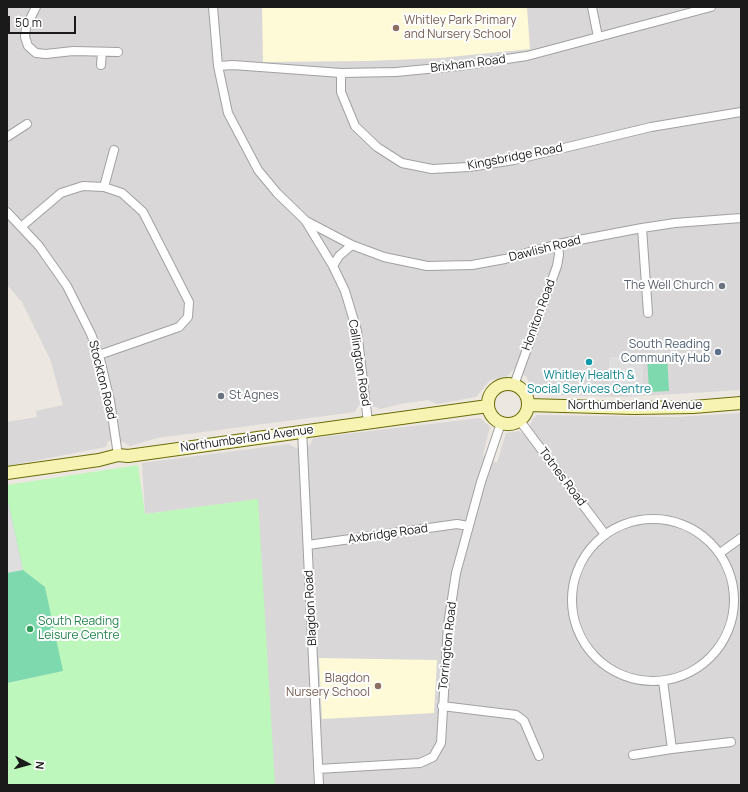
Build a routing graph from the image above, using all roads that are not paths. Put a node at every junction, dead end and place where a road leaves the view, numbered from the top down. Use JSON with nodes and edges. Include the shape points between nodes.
{"nodes":[{"id":1,"x":36,"y":7,"type":"edge"},
{"id":2,"x":213,"y":7,"type":"edge"},
{"id":3,"x":592,"y":7,"type":"edge"},
{"id":4,"x":711,"y":7,"type":"edge"},
{"id":5,"x":598,"y":37,"type":"junction"},
{"id":6,"x":102,"y":52,"type":"junction"},
{"id":7,"x":118,"y":52,"type":"dead end"},
{"id":8,"x":101,"y":64,"type":"dead end"},
{"id":9,"x":218,"y":66,"type":"junction"},
{"id":10,"x":341,"y":72,"type":"junction"},
{"id":11,"x":741,"y":112,"type":"edge"},
{"id":12,"x":27,"y":124,"type":"dead end"},
{"id":13,"x":7,"y":138,"type":"edge"},
{"id":14,"x":114,"y":150,"type":"dead end"},
{"id":15,"x":104,"y":187,"type":"junction"},
{"id":16,"x":7,"y":212,"type":"edge"},
{"id":17,"x":741,"y":218,"type":"edge"},
{"id":18,"x":305,"y":220,"type":"junction"},
{"id":19,"x":21,"y":227,"type":"junction"},
{"id":20,"x":642,"y":228,"type":"junction"},
{"id":21,"x":558,"y":244,"type":"junction"},
{"id":22,"x":352,"y":245,"type":"junction"},
{"id":23,"x":333,"y":266,"type":"junction"},
{"id":24,"x":648,"y":313,"type":"dead end"},
{"id":25,"x":99,"y":356,"type":"junction"},
{"id":26,"x":514,"y":385,"type":"junction"},
{"id":27,"x":741,"y":403,"type":"edge"},
{"id":28,"x":528,"y":405,"type":"junction"},
{"id":29,"x":488,"y":406,"type":"junction"},
{"id":30,"x":520,"y":421,"type":"junction"},
{"id":31,"x":368,"y":422,"type":"junction"},
{"id":32,"x":501,"y":423,"type":"junction"},
{"id":33,"x":302,"y":430,"type":"junction"},
{"id":34,"x":118,"y":455,"type":"junction"},
{"id":35,"x":7,"y":473,"type":"edge"},
{"id":36,"x":468,"y":526,"type":"junction"},
{"id":37,"x":604,"y":533,"type":"junction"},
{"id":38,"x":741,"y":538,"type":"edge"},
{"id":39,"x":308,"y":545,"type":"junction"},
{"id":40,"x":720,"y":552,"type":"junction"},
{"id":41,"x":663,"y":681,"type":"junction"},
{"id":42,"x":442,"y":706,"type":"junction"},
{"id":43,"x":731,"y":742,"type":"dead end"},
{"id":44,"x":672,"y":750,"type":"junction"},
{"id":45,"x":633,"y":755,"type":"dead end"},
{"id":46,"x":539,"y":756,"type":"dead end"},
{"id":47,"x":318,"y":769,"type":"junction"},
{"id":48,"x":319,"y":785,"type":"edge"}],
"edges":[{"from":1,"to":6,"type":"street","via":[[26,27],[25,37],[28,46],[36,53]]},
{"from":2,"to":9,"type":"street","name":"Callington Road"},
{"from":3,"to":5,"type":"street"},
{"from":4,"to":5,"type":"street","name":"Brixham Road"},
{"from":5,"to":10,"type":"street","name":"Brixham Road","via":[[527,56],[460,66],[396,72]]},
{"from":6,"to":7,"type":"street"},
{"from":6,"to":8,"type":"street"},
{"from":9,"to":10,"type":"street","name":"Brixham Road","via":[[233,64]]},
{"from":9,"to":18,"type":"street","name":"Callington Road","via":[[228,113],[258,170]]},
{"from":10,"to":11,"type":"street","name":"Kingsbridge Road","via":[[341,92],[355,126],[376,147],[402,163],[432,169],[469,167],[514,160],[651,127]]},
{"from":12,"to":13,"type":"street"},
{"from":14,"to":15,"type":"street"},
{"from":15,"to":19,"type":"street","via":[[83,186],[61,193]]},
{"from":15,"to":25,"type":"street","via":[[122,193],[143,212],[189,302],[188,317],[179,328]]},
{"from":16,"to":19,"type":"street","name":"Stockton Road"},
{"from":17,"to":20,"type":"street","name":"Dawlish Road"},
{"from":18,"to":22,"type":"street","name":"Dawlish Road"},
{"from":18,"to":23,"type":"street","name":"Callington Road"},
{"from":19,"to":25,"type":"street","name":"Stockton Road","via":[[39,246],[68,286]]},
{"from":20,"to":21,"type":"street","name":"Dawlish Road"},
{"from":20,"to":24,"type":"street"},
{"from":21,"to":22,"type":"street","name":"Dawlish Road","via":[[472,265],[427,266],[384,257]]},
{"from":21,"to":26,"type":"street","name":"Honiton Road","via":[[557,266]]},
{"from":22,"to":23,"type":"street","via":[[339,256]]},
{"from":23,"to":31,"type":"street","name":"Callington Road","via":[[345,291],[357,331]]},
{"from":25,"to":34,"type":"street","name":"Stockton Road","via":[[110,401]]},
{"from":26,"to":28,"type":"street","via":[[525,392]]},
{"from":26,"to":29,"type":"street","via":[[501,385],[496,388],[491,393]]},
{"from":27,"to":28,"type":"street","name":"Northumberland Avenue","via":[[634,408]]},
{"from":28,"to":30,"type":"street"},
{"from":29,"to":31,"type":"street","name":"Northumberland Avenue"},
{"from":29,"to":32,"type":"street","via":[[492,416]]},
{"from":30,"to":32,"type":"street"},
{"from":30,"to":37,"type":"street","name":"Totnes Road"},
{"from":31,"to":33,"type":"street","name":"Northumberland Avenue"},
{"from":32,"to":36,"type":"street","name":"Torrington Road"},
{"from":33,"to":34,"type":"street","name":"Northumberland Avenue","via":[[128,456]]},
{"from":33,"to":39,"type":"street","name":"Blagdon Road"},
{"from":34,"to":35,"type":"street","name":"Northumberland Avenue"},
{"from":36,"to":39,"type":"street","name":"Axbridge Road","via":[[458,524]]},
{"from":36,"to":42,"type":"street","name":"Torrington Road","via":[[456,573],[448,625]]},
{"from":37,"to":40,"type":"street","via":[[624,523],[644,519],[667,519],[686,526],[707,539]]},
{"from":37,"to":41,"type":"street","via":[[583,555],[573,583],[570,607],[577,633],[592,655],[613,672],[638,681]]},
{"from":38,"to":40,"type":"street"},
{"from":39,"to":47,"type":"street","name":"Blagdon Road"},
{"from":40,"to":41,"type":"street","via":[[732,578],[734,604],[733,618],[726,635],[704,664],[686,675]]},
{"from":41,"to":44,"type":"street"},
{"from":42,"to":46,"type":"street","via":[[516,715],[524,721]]},
{"from":42,"to":47,"type":"street","name":"Torrington Road","via":[[441,743],[433,757],[420,763]]},
{"from":43,"to":44,"type":"street"},
{"from":44,"to":45,"type":"street"},
{"from":47,"to":48,"type":"street","name":"Blagdon Road"}]}
